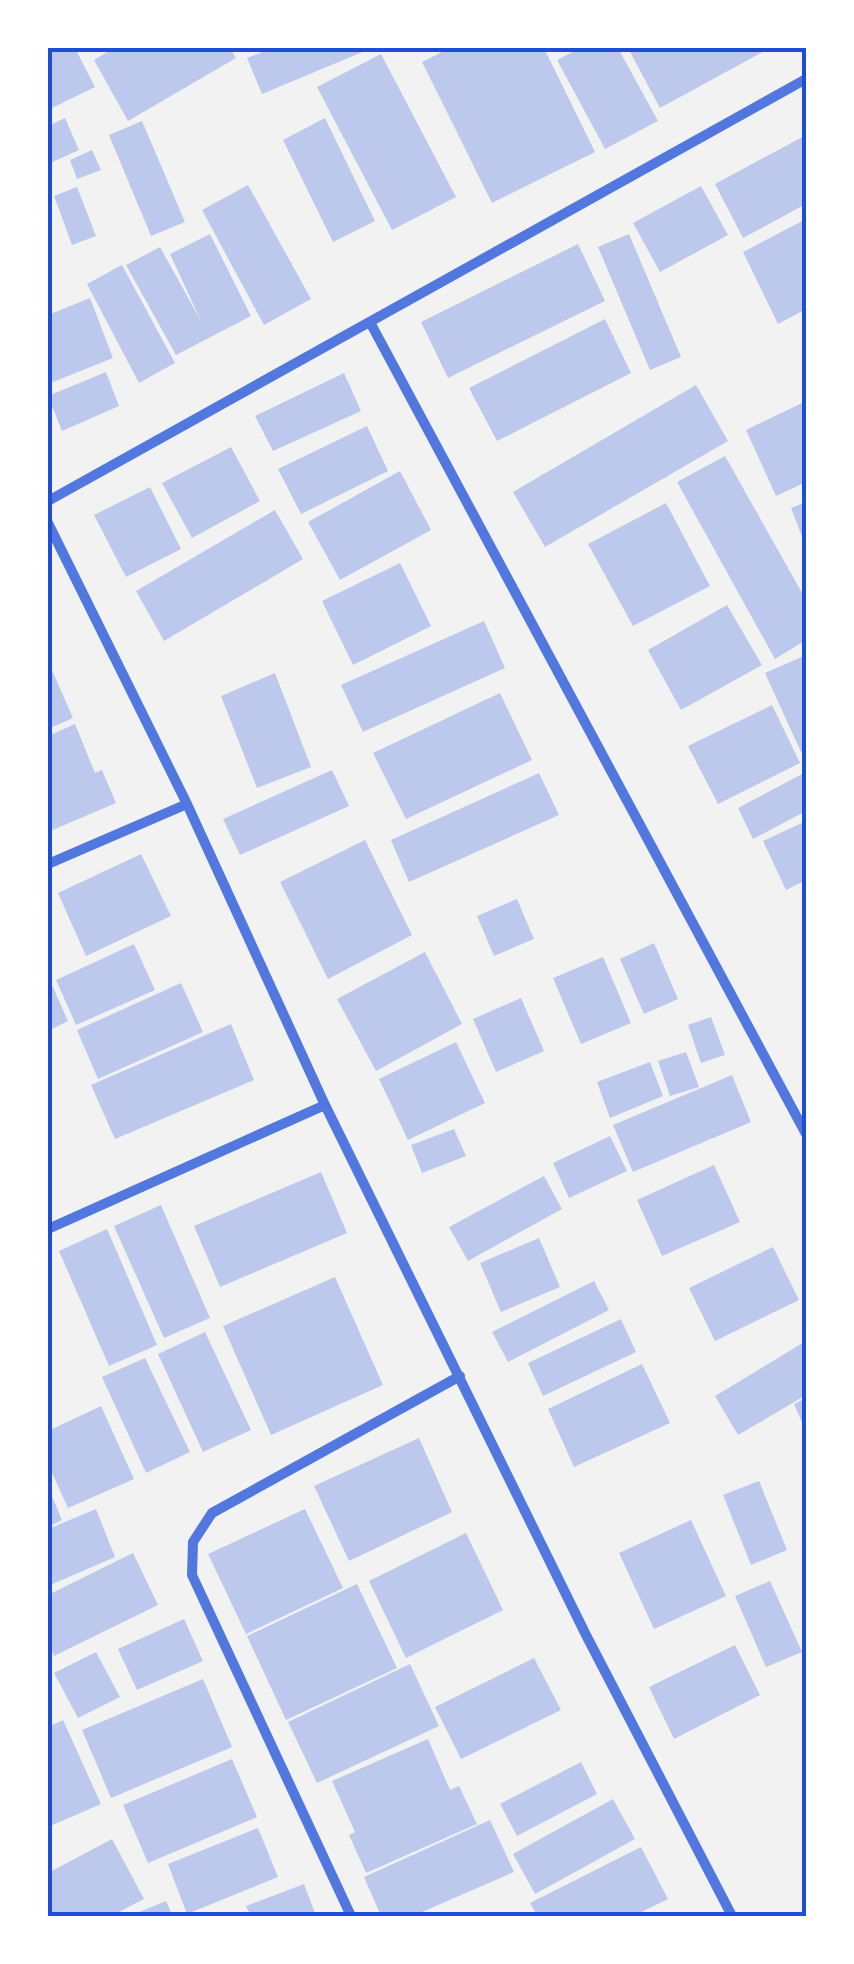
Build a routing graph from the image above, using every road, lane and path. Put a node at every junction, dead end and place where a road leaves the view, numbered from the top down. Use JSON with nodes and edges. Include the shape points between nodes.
{"nodes":[{"id":1,"x":806,"y":79,"type":"edge"},
{"id":2,"x":371,"y":324,"type":"junction"},
{"id":3,"x":48,"y":501,"type":"edge"},
{"id":4,"x":48,"y":523,"type":"edge"},
{"id":5,"x":187,"y":804,"type":"junction"},
{"id":6,"x":48,"y":864,"type":"edge"},
{"id":7,"x":325,"y":1105,"type":"junction"},
{"id":8,"x":806,"y":1134,"type":"edge"},
{"id":9,"x":48,"y":1229,"type":"edge"},
{"id":10,"x":460,"y":1376,"type":"junction"},
{"id":11,"x":351,"y":1916,"type":"edge"},
{"id":12,"x":732,"y":1916,"type":"edge"}],
"edges":[{"from":1,"to":2,"type":"street"},
{"from":2,"to":3,"type":"street"},
{"from":2,"to":8,"type":"street"},
{"from":4,"to":5,"type":"street"},
{"from":5,"to":6,"type":"street"},
{"from":5,"to":7,"type":"street"},
{"from":7,"to":9,"type":"street"},
{"from":7,"to":10,"type":"street"},
{"from":10,"to":11,"type":"street","via":[[212,1513],[193,1542],[192,1575]]},
{"from":10,"to":12,"type":"street"}]}
